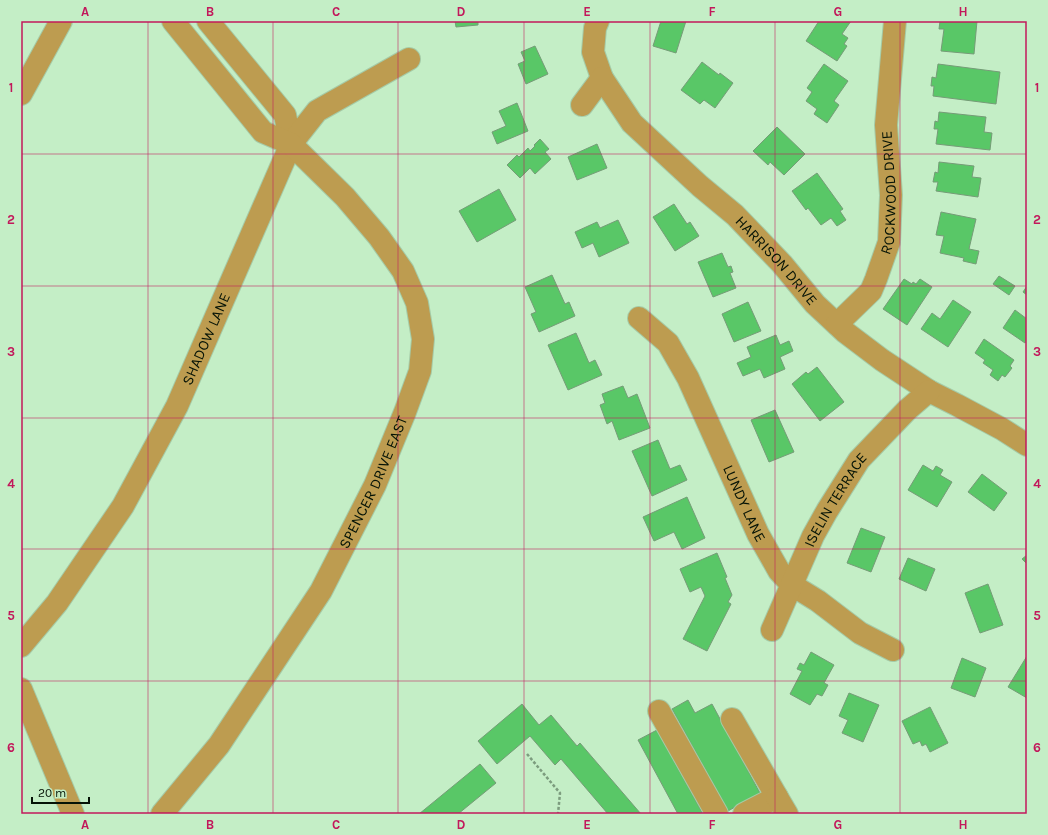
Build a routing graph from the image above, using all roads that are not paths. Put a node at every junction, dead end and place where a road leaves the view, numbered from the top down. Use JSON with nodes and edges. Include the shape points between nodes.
{"nodes":[{"id":1,"x":61,"y":21,"type":"edge"},
{"id":2,"x":173,"y":21,"type":"edge"},
{"id":3,"x":208,"y":21,"type":"edge"},
{"id":4,"x":598,"y":21,"type":"edge"},
{"id":5,"x":895,"y":21,"type":"edge"},
{"id":6,"x":409,"y":59,"type":"dead end"},
{"id":7,"x":602,"y":78,"type":"junction"},
{"id":8,"x":21,"y":94,"type":"edge"},
{"id":9,"x":582,"y":105,"type":"dead end"},
{"id":10,"x":291,"y":144,"type":"junction"},
{"id":11,"x":639,"y":318,"type":"dead end"},
{"id":12,"x":837,"y":324,"type":"junction"},
{"id":13,"x":929,"y":391,"type":"junction"},
{"id":14,"x":1026,"y":442,"type":"edge"},
{"id":15,"x":792,"y":584,"type":"junction"},
{"id":16,"x":772,"y":630,"type":"dead end"},
{"id":17,"x":21,"y":646,"type":"edge"},
{"id":18,"x":893,"y":650,"type":"dead end"},
{"id":19,"x":21,"y":689,"type":"edge"},
{"id":20,"x":659,"y":711,"type":"dead end"},
{"id":21,"x":732,"y":719,"type":"dead end"},
{"id":22,"x":782,"y":805,"type":"edge"},
{"id":23,"x":72,"y":814,"type":"edge"},
{"id":24,"x":162,"y":814,"type":"edge"},
{"id":25,"x":717,"y":814,"type":"edge"},
{"id":26,"x":744,"y":814,"type":"edge"}],
"edges":[{"from":1,"to":8,"type":"street"},
{"from":2,"to":10,"type":"street","name":"SPENCER DRIVE EAST","via":[[263,132]]},
{"from":3,"to":10,"type":"street","via":[[285,115]]},
{"from":4,"to":7,"type":"street","name":"HARRISON DRIVE","via":[[593,52]]},
{"from":5,"to":12,"type":"street","name":"ROCKWOOD DRIVE","via":[[886,125],[891,195],[889,242],[871,291]]},
{"from":6,"to":10,"type":"street","name":"SHADOW LANE","via":[[317,111]]},
{"from":7,"to":9,"type":"street"},
{"from":7,"to":12,"type":"street","name":"HARRISON DRIVE","via":[[632,123],[735,215],[782,264],[815,304]]},
{"from":10,"to":17,"type":"street","name":"SHADOW LANE","via":[[170,419],[123,506],[57,602]]},
{"from":10,"to":24,"type":"street","name":"SPENCER DRIVE EAST","via":[[345,197],[379,237],[403,271],[418,303],[423,339],[420,371],[375,485],[321,590],[219,745]]},
{"from":11,"to":15,"type":"street","name":"LUNDY LANE","via":[[668,343],[688,378],[758,534],[779,571]]},
{"from":12,"to":13,"type":"street","name":"HARRISON DRIVE","via":[[882,360]]},
{"from":13,"to":14,"type":"street","name":"HARRISON DRIVE"},
{"from":13,"to":15,"type":"street","name":"ISELIN TERRACE","via":[[906,410],[859,460],[827,510]]},
{"from":15,"to":16,"type":"street","name":"ISELIN TERRACE"},
{"from":15,"to":18,"type":"street","name":"LUNDY LANE","via":[[860,633]]},
{"from":19,"to":23,"type":"street"},
{"from":20,"to":25,"type":"street"},
{"from":21,"to":22,"type":"street"},
{"from":22,"to":26,"type":"street"}]}
